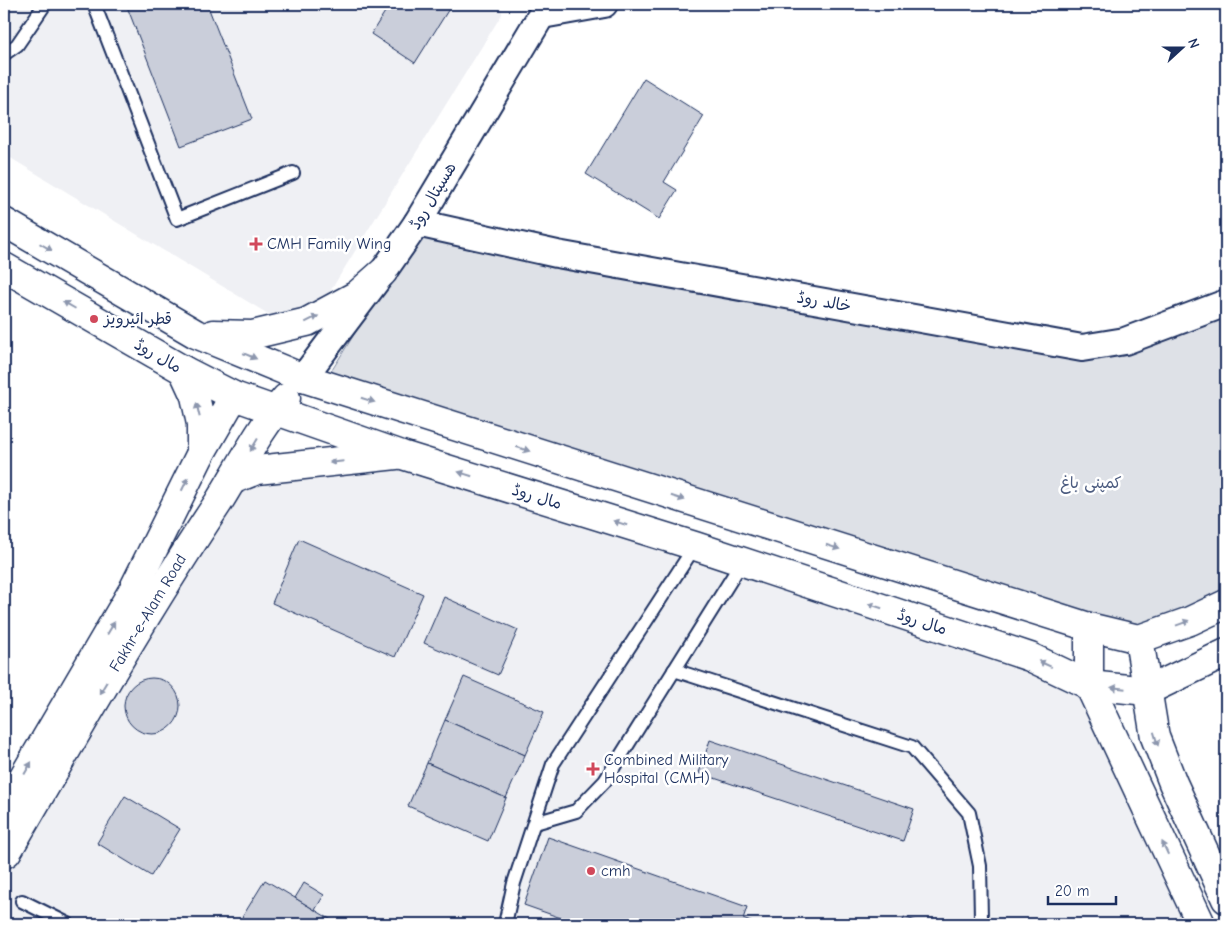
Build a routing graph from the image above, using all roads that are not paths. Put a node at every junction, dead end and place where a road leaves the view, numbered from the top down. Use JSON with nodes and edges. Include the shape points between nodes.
{"nodes":[{"id":1,"x":45,"y":4,"type":"edge"},
{"id":2,"x":94,"y":4,"type":"edge"},
{"id":3,"x":604,"y":4,"type":"edge"},
{"id":4,"x":545,"y":9,"type":"edge"},
{"id":5,"x":4,"y":54,"type":"edge"},
{"id":6,"x":293,"y":173,"type":"dead end"},
{"id":7,"x":4,"y":222,"type":"edge"},
{"id":8,"x":417,"y":223,"type":"junction"},
{"id":9,"x":4,"y":267,"type":"edge"},
{"id":10,"x":383,"y":272,"type":"junction"},
{"id":11,"x":1226,"y":303,"type":"edge"},
{"id":12,"x":196,"y":334,"type":"junction"},
{"id":13,"x":183,"y":370,"type":"junction"},
{"id":14,"x":303,"y":378,"type":"junction"},
{"id":15,"x":234,"y":396,"type":"junction"},
{"id":16,"x":275,"y":411,"type":"junction"},
{"id":17,"x":201,"y":453,"type":"junction"},
{"id":18,"x":402,"y":455,"type":"junction"},
{"id":19,"x":232,"y":480,"type":"junction"},
{"id":20,"x":695,"y":546,"type":"junction"},
{"id":21,"x":742,"y":562,"type":"junction"},
{"id":22,"x":1226,"y":604,"type":"edge"},
{"id":23,"x":1089,"y":627,"type":"junction"},
{"id":24,"x":1139,"y":639,"type":"junction"},
{"id":25,"x":1226,"y":653,"type":"edge"},
{"id":26,"x":674,"y":670,"type":"junction"},
{"id":27,"x":1089,"y":685,"type":"junction"},
{"id":28,"x":1147,"y":691,"type":"junction"},
{"id":29,"x":4,"y":810,"type":"edge"},
{"id":30,"x":535,"y":823,"type":"junction"},
{"id":31,"x":4,"y":854,"type":"edge"},
{"id":32,"x":1226,"y":899,"type":"edge"},
{"id":33,"x":22,"y":901,"type":"dead end"},
{"id":34,"x":68,"y":924,"type":"edge"},
{"id":35,"x":505,"y":924,"type":"edge"},
{"id":36,"x":985,"y":924,"type":"edge"},
{"id":37,"x":1200,"y":924,"type":"edge"}],
"edges":[{"from":1,"to":5,"type":"lane","via":[[16,45]]},
{"from":2,"to":6,"type":"lane","via":[[177,219]]},
{"from":3,"to":4,"type":"street"},
{"from":4,"to":8,"type":"street","name":"ھسپتال روڈ"},
{"from":7,"to":12,"type":"main road","one_way":true},
{"from":8,"to":10,"type":"street","name":"ھسپتال روڈ"},
{"from":8,"to":11,"type":"street","name":"خالد روڈ","via":[[556,254],[1082,348],[1125,341]]},
{"from":13,"to":9,"type":"main road","name":"مال روڈ","one_way":true},
{"from":12,"to":10,"type":"main road","one_way":true,"via":[[252,335],[307,322],[357,295]]},
{"from":10,"to":14,"type":"street","name":"ھسپتال روڈ"},
{"from":12,"to":14,"type":"main road","one_way":true},
{"from":13,"to":15,"type":"main road","name":"مال روڈ"},
{"from":17,"to":13,"type":"main road","one_way":true,"via":[[201,424],[195,396]]},
{"from":14,"to":16,"type":"main road","name":"Fakhr-e-Alam Road"},
{"from":14,"to":23,"type":"main road","one_way":true},
{"from":15,"to":16,"type":"main road","name":"مال روڈ"},
{"from":15,"to":17,"type":"main road","name":"Fakhr-e-Alam Road"},
{"from":16,"to":18,"type":"main road","name":"مال روڈ"},
{"from":16,"to":19,"type":"main road","name":"Fakhr-e-Alam Road","one_way":true},
{"from":29,"to":17,"type":"main road","name":"Fakhr-e-Alam Road","one_way":true,"via":[[133,590]]},
{"from":18,"to":19,"type":"main road","one_way":true,"via":[[257,470]]},
{"from":20,"to":18,"type":"main road","name":"مال روڈ","one_way":true},
{"from":19,"to":31,"type":"main road","name":"Fakhr-e-Alam Road","one_way":true},
{"from":20,"to":21,"type":"main road","name":"مال روڈ"},
{"from":20,"to":30,"type":"lane","via":[[553,764]]},
{"from":21,"to":26,"type":"lane"},
{"from":27,"to":21,"type":"main road","name":"مال روڈ","one_way":true,"via":[[1030,657]]},
{"from":24,"to":22,"type":"main road","one_way":true},
{"from":23,"to":24,"type":"main road"},
{"from":23,"to":27,"type":"main road"},
{"from":24,"to":28,"type":"main road"},
{"from":25,"to":28,"type":"main road"},
{"from":26,"to":30,"type":"lane","via":[[605,781],[576,811]]},
{"from":26,"to":36,"type":"lane","via":[[912,748],[969,813],[980,866],[981,918]]},
{"from":28,"to":27,"type":"main road","name":"مال روڈ","one_way":true},
{"from":37,"to":27,"type":"main road","one_way":true},
{"from":28,"to":32,"type":"main road","one_way":true,"via":[[1162,755]]},
{"from":30,"to":35,"type":"lane","via":[[514,883]]},
{"from":33,"to":34,"type":"lane"}]}
